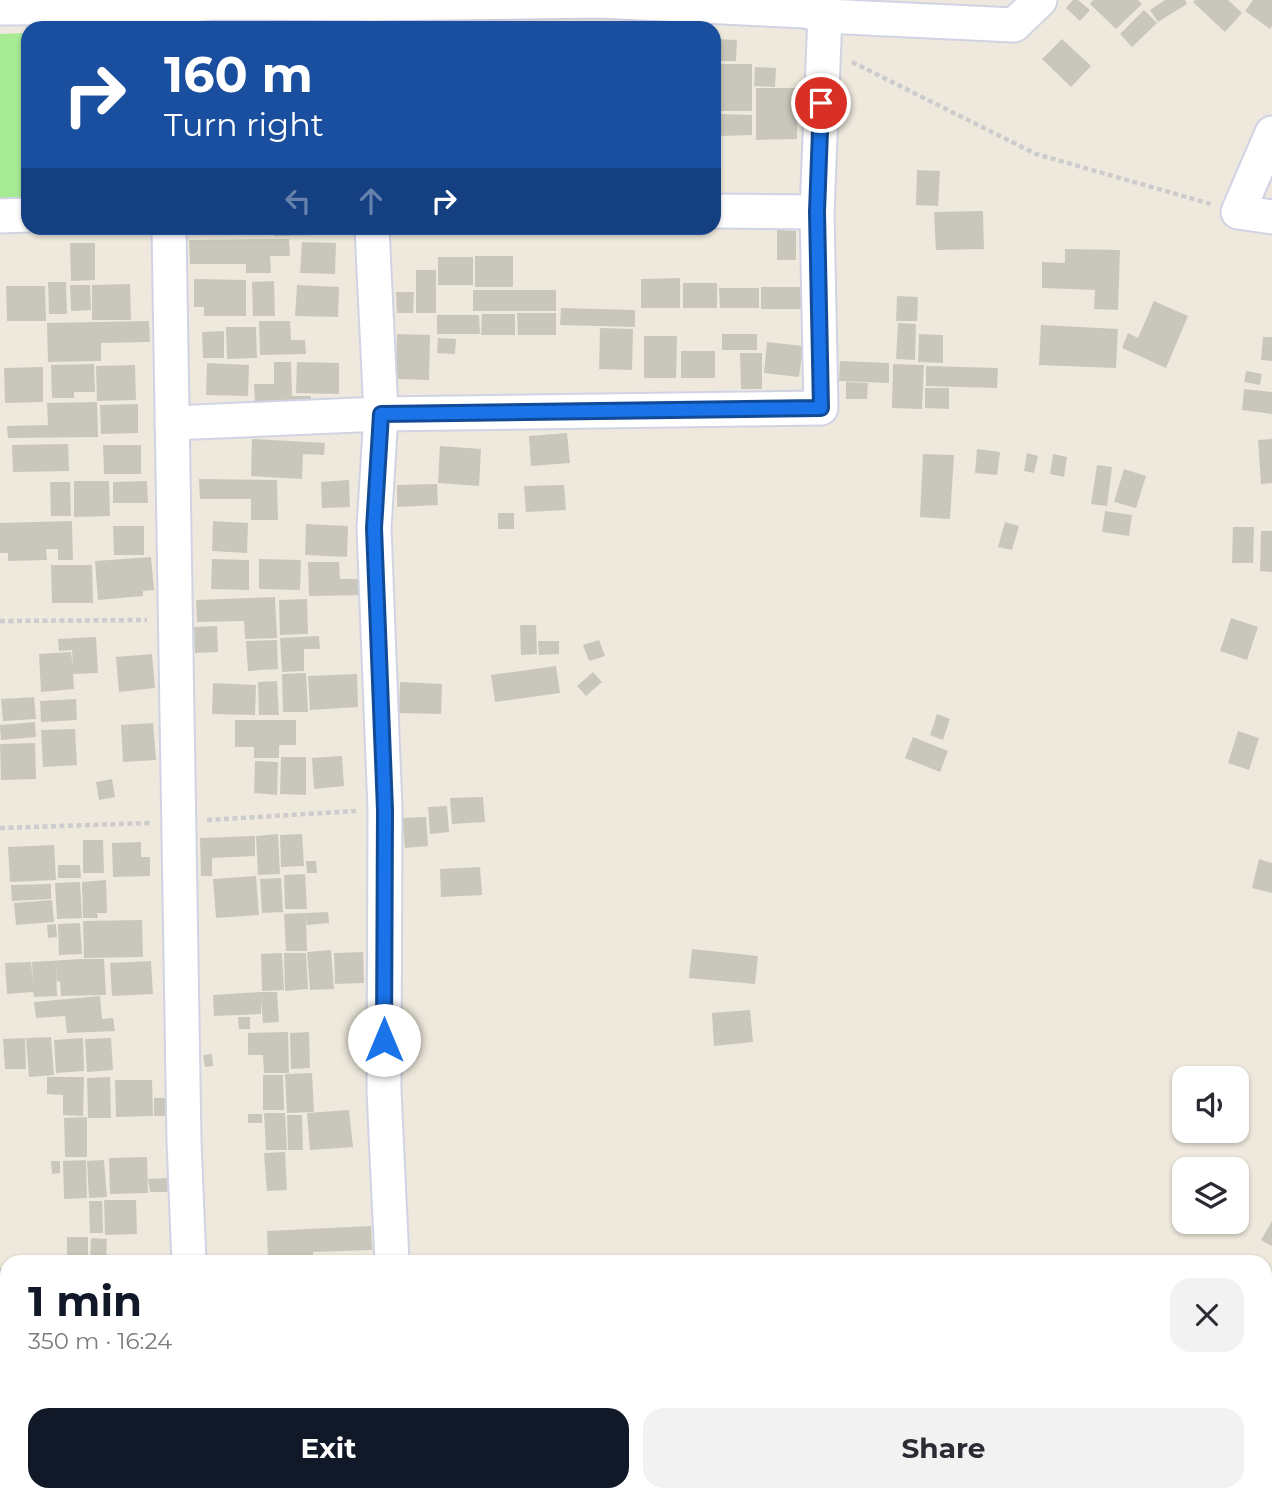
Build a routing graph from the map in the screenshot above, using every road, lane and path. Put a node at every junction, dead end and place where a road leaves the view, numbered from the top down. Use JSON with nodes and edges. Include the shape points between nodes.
{"nodes":[{"id":1,"x":1040,"y":0,"type":"edge"},
{"id":2,"x":215,"y":1,"type":"edge"},
{"id":3,"x":0,"y":8,"type":"edge"},
{"id":4,"x":376,"y":11,"type":"edge"},
{"id":5,"x":164,"y":18,"type":"edge"},
{"id":6,"x":816,"y":19,"type":"edge"},
{"id":7,"x":1272,"y":133,"type":"edge"},
{"id":8,"x":721,"y":211,"type":"edge"},
{"id":9,"x":817,"y":212,"type":"junction"},
{"id":10,"x":1238,"y":212,"type":"junction"},
{"id":11,"x":21,"y":215,"type":"edge"},
{"id":12,"x":0,"y":216,"type":"edge"},
{"id":13,"x":1272,"y":217,"type":"edge"},
{"id":14,"x":169,"y":235,"type":"edge"},
{"id":15,"x":372,"y":235,"type":"edge"},
{"id":16,"x":381,"y":414,"type":"junction"},
{"id":17,"x":172,"y":423,"type":"junction"},
{"id":18,"x":176,"y":620,"type":"junction"},
{"id":19,"x":0,"y":621,"type":"edge"},
{"id":20,"x":189,"y":1255,"type":"edge"},
{"id":21,"x":392,"y":1255,"type":"edge"}],
"edges":[{"from":1,"to":6,"type":"street","via":[[1014,25]]},
{"from":2,"to":4,"type":"street"},
{"from":2,"to":5,"type":"street"},
{"from":3,"to":5,"type":"street"},
{"from":4,"to":6,"type":"street","via":[[600,1]]},
{"from":6,"to":9,"type":"street"},
{"from":6,"to":10,"type":"path","via":[[1036,154]]},
{"from":7,"to":10,"type":"street"},
{"from":8,"to":9,"type":"street"},
{"from":9,"to":16,"type":"street","via":[[821,408]]},
{"from":10,"to":13,"type":"street"},
{"from":11,"to":12,"type":"street"},
{"from":14,"to":17,"type":"street"},
{"from":15,"to":16,"type":"street"},
{"from":16,"to":17,"type":"street"},
{"from":16,"to":21,"type":"street","via":[[374,528],[385,810],[384,1091]]},
{"from":17,"to":18,"type":"street"},
{"from":18,"to":19,"type":"path"},
{"from":18,"to":20,"type":"street"}]}
